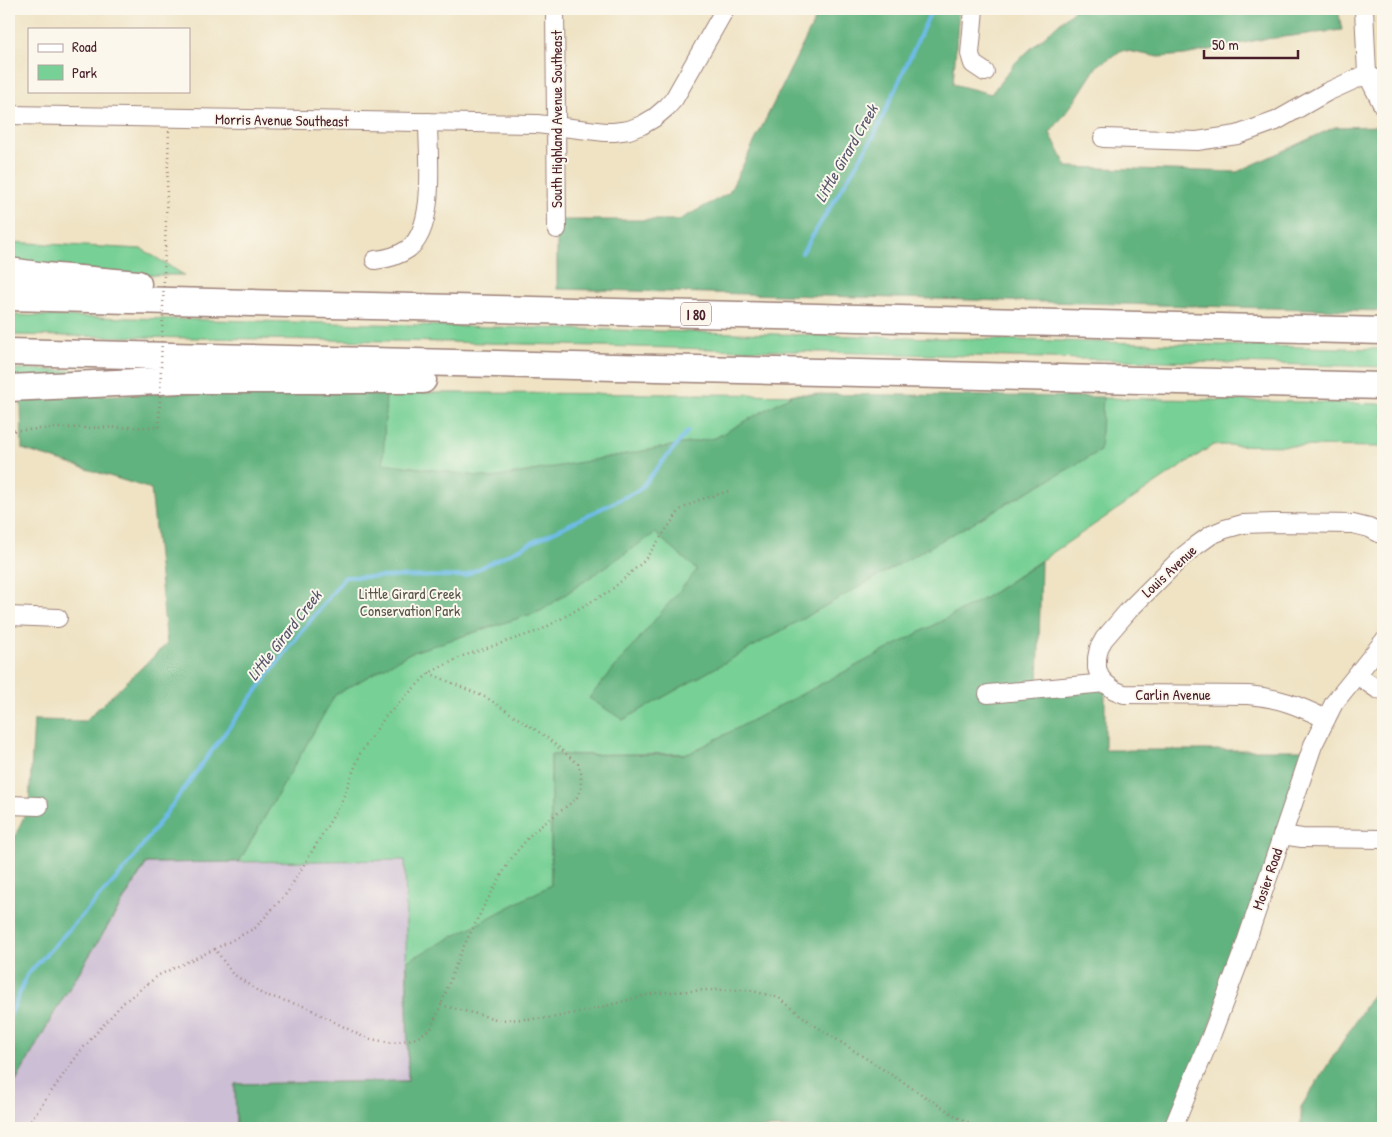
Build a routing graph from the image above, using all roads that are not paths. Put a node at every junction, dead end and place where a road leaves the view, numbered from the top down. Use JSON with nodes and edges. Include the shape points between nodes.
{"nodes":[{"id":1,"x":555,"y":9,"type":"edge"},
{"id":2,"x":725,"y":9,"type":"edge"},
{"id":3,"x":974,"y":9,"type":"edge"},
{"id":4,"x":1364,"y":9,"type":"edge"},
{"id":5,"x":984,"y":72,"type":"dead end"},
{"id":6,"x":1367,"y":74,"type":"junction"},
{"id":7,"x":1383,"y":83,"type":"edge"},
{"id":8,"x":1383,"y":106,"type":"edge"},
{"id":9,"x":9,"y":115,"type":"edge"},
{"id":10,"x":428,"y":122,"type":"junction"},
{"id":11,"x":556,"y":126,"type":"junction"},
{"id":12,"x":1103,"y":138,"type":"dead end"},
{"id":13,"x":557,"y":229,"type":"dead end"},
{"id":14,"x":375,"y":260,"type":"dead end"},
{"id":15,"x":9,"y":271,"type":"edge"},
{"id":16,"x":9,"y":297,"type":"edge"},
{"id":17,"x":379,"y":306,"type":"junction"},
{"id":18,"x":1383,"y":331,"type":"edge"},
{"id":19,"x":9,"y":352,"type":"edge"},
{"id":20,"x":579,"y":366,"type":"junction"},
{"id":21,"x":1383,"y":386,"type":"edge"},
{"id":22,"x":9,"y":388,"type":"edge"},
{"id":23,"x":1383,"y":535,"type":"edge"},
{"id":24,"x":9,"y":616,"type":"edge"},
{"id":25,"x":58,"y":618,"type":"dead end"},
{"id":26,"x":1383,"y":642,"type":"edge"},
{"id":27,"x":1358,"y":675,"type":"junction"},
{"id":28,"x":1105,"y":684,"type":"junction"},
{"id":29,"x":1383,"y":690,"type":"edge"},
{"id":30,"x":988,"y":694,"type":"dead end"},
{"id":31,"x":1326,"y":719,"type":"junction"},
{"id":32,"x":9,"y":805,"type":"edge"},
{"id":33,"x":39,"y":806,"type":"dead end"},
{"id":34,"x":1282,"y":835,"type":"junction"},
{"id":35,"x":1383,"y":838,"type":"edge"},
{"id":36,"x":1174,"y":1128,"type":"edge"}],
"edges":[{"from":1,"to":11,"type":"street","name":"South Highland Avenue Southeast"},
{"from":2,"to":11,"type":"street","name":"Morris Avenue Southeast","via":[[674,99],[654,118],[628,130],[614,132]]},
{"from":3,"to":5,"type":"street","via":[[970,54],[973,64]]},
{"from":4,"to":6,"type":"street"},
{"from":6,"to":7,"type":"street"},
{"from":6,"to":8,"type":"street"},
{"from":6,"to":12,"type":"street","via":[[1276,121],[1237,135],[1197,141]]},
{"from":9,"to":10,"type":"street","name":"Morris Avenue Southeast"},
{"from":10,"to":11,"type":"street","name":"Morris Avenue Southeast"},
{"from":10,"to":14,"type":"street","via":[[429,198],[421,230],[408,249]]},
{"from":11,"to":13,"type":"street","name":"South Highland Avenue Southeast"},
{"from":15,"to":17,"type":"highway","via":[[154,285],[310,291]]},
{"from":16,"to":17,"type":"highway","number":"I 80"},
{"from":17,"to":18,"type":"highway","number":"I 80"},
{"from":19,"to":20,"type":"highway"},
{"from":20,"to":21,"type":"highway"},
{"from":20,"to":22,"type":"highway","via":[[521,380],[180,380]]},
{"from":23,"to":28,"type":"street","name":"Louis Avenue","via":[[1353,524],[1274,522],[1243,524],[1211,535],[1182,557],[1128,610],[1104,640],[1096,668]]},
{"from":24,"to":25,"type":"street"},
{"from":26,"to":27,"type":"street","name":"Mosier Road"},
{"from":27,"to":29,"type":"street"},
{"from":27,"to":31,"type":"street","name":"Mosier Road","via":[[1334,703]]},
{"from":28,"to":30,"type":"street","name":"Carlin Avenue"},
{"from":28,"to":31,"type":"street","name":"Carlin Avenue","via":[[1124,694],[1267,697],[1295,704]]},
{"from":31,"to":34,"type":"street","name":"Mosier Road","via":[[1313,745]]},
{"from":32,"to":33,"type":"street"},
{"from":34,"to":35,"type":"street"},
{"from":34,"to":36,"type":"street","name":"Mosier Road","via":[[1242,954]]}]}
